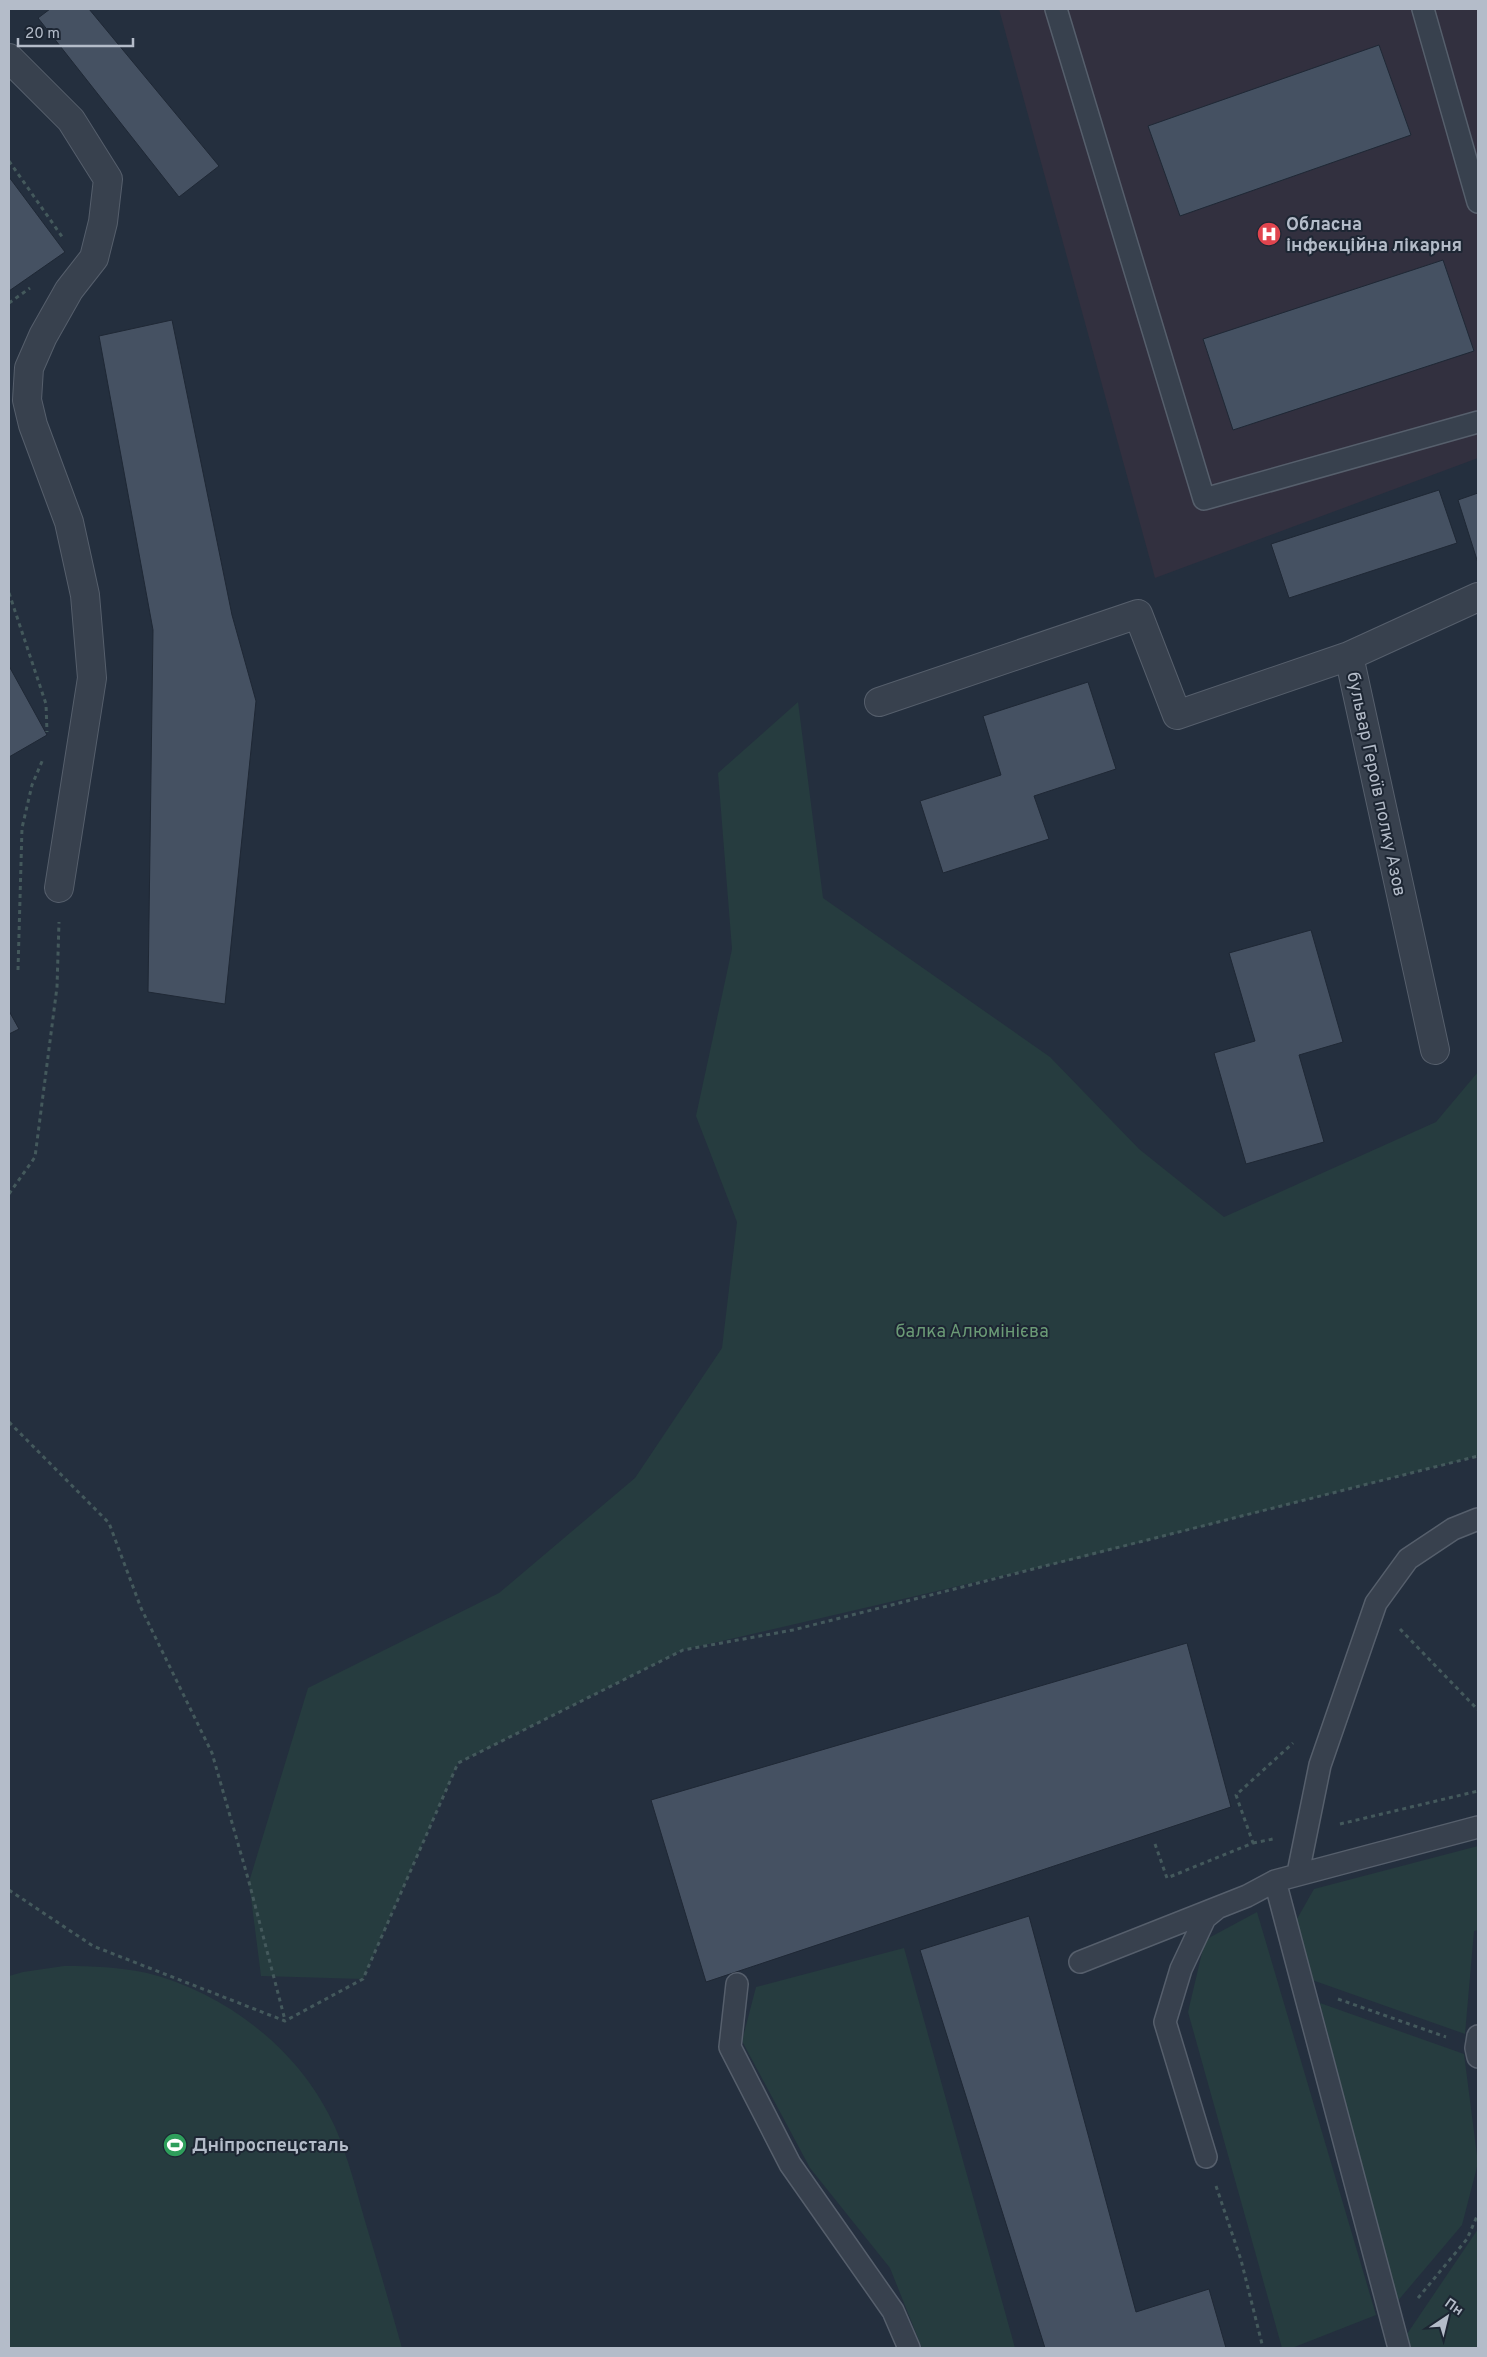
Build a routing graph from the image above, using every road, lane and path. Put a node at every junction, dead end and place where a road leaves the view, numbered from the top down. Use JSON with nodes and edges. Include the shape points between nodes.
{"nodes":[{"id":1,"x":1056,"y":9,"type":"edge"},
{"id":2,"x":1423,"y":9,"type":"edge"},
{"id":3,"x":9,"y":58,"type":"edge"},
{"id":4,"x":9,"y":161,"type":"edge"},
{"id":5,"x":1478,"y":202,"type":"edge"},
{"id":6,"x":66,"y":243,"type":"dead end"},
{"id":7,"x":38,"y":282,"type":"dead end"},
{"id":8,"x":9,"y":303,"type":"edge"},
{"id":9,"x":1478,"y":422,"type":"edge"},
{"id":10,"x":9,"y":593,"type":"edge"},
{"id":11,"x":1478,"y":597,"type":"edge"},
{"id":12,"x":1349,"y":656,"type":"junction"},
{"id":13,"x":879,"y":702,"type":"dead end"},
{"id":14,"x":47,"y":738,"type":"dead end"},
{"id":15,"x":45,"y":754,"type":"dead end"},
{"id":16,"x":59,"y":888,"type":"joint"},
{"id":17,"x":18,"y":970,"type":"dead end"},
{"id":18,"x":1436,"y":1050,"type":"dead end"},
{"id":19,"x":9,"y":1194,"type":"edge"},
{"id":20,"x":9,"y":1422,"type":"edge"},
{"id":21,"x":1478,"y":1456,"type":"edge"},
{"id":22,"x":1478,"y":1519,"type":"edge"},
{"id":23,"x":1376,"y":1603,"type":"junction"},
{"id":24,"x":1478,"y":1710,"type":"edge"},
{"id":25,"x":1299,"y":1738,"type":"dead end"},
{"id":26,"x":1478,"y":1790,"type":"edge"},
{"id":27,"x":1478,"y":1827,"type":"edge"},
{"id":28,"x":1306,"y":1832,"type":"junction"},
{"id":29,"x":1155,"y":1844,"type":"dead end"},
{"id":30,"x":1298,"y":1873,"type":"junction"},
{"id":31,"x":1275,"y":1881,"type":"junction"},
{"id":32,"x":9,"y":1890,"type":"edge"},
{"id":33,"x":1220,"y":1906,"type":"junction"},
{"id":34,"x":1080,"y":1962,"type":"dead end"},
{"id":35,"x":737,"y":1984,"type":"dead end"},
{"id":36,"x":1302,"y":1986,"type":"junction"},
{"id":37,"x":285,"y":2021,"type":"junction"},
{"id":38,"x":1477,"y":2047,"type":"edge"},
{"id":39,"x":1206,"y":2157,"type":"joint"},
{"id":40,"x":1478,"y":2214,"type":"edge"},
{"id":41,"x":1392,"y":2324,"type":"junction"},
{"id":42,"x":909,"y":2348,"type":"edge"},
{"id":43,"x":1263,"y":2348,"type":"edge"},
{"id":44,"x":1398,"y":2348,"type":"edge"}],
"edges":[{"from":1,"to":9,"type":"lane","via":[[1204,499]]},
{"from":2,"to":5,"type":"lane"},
{"from":3,"to":16,"type":"street","via":[[71,120],[108,179],[103,222],[94,258],[69,290],[29,368],[27,400],[33,425],[69,522],[85,595],[92,678]]},
{"from":4,"to":6,"type":"path"},
{"from":7,"to":8,"type":"path"},
{"from":10,"to":14,"type":"path","via":[[46,704]]},
{"from":11,"to":12,"type":"street","name":"бульвар Героїв полку Азов"},
{"from":12,"to":13,"type":"street","via":[[1177,715],[1138,614]]},
{"from":12,"to":18,"type":"street","name":"бульвар Героїв полку Азов"},
{"from":15,"to":17,"type":"path","via":[[32,785],[22,828]]},
{"from":16,"to":19,"type":"path","via":[[57,987],[34,1157]]},
{"from":20,"to":37,"type":"path","via":[[109,1523],[141,1608],[212,1753]]},
{"from":21,"to":37,"type":"path","via":[[793,1630],[683,1650],[458,1763],[363,1979]]},
{"from":22,"to":23,"type":"lane","via":[[1453,1529],[1408,1559]]},
{"from":23,"to":24,"type":"path"},
{"from":23,"to":28,"type":"lane","via":[[1320,1765]]},
{"from":25,"to":29,"type":"path","via":[[1236,1795],[1253,1843],[1167,1878]]},
{"from":26,"to":28,"type":"path"},
{"from":27,"to":30,"type":"lane"},
{"from":28,"to":30,"type":"lane"},
{"from":30,"to":31,"type":"lane"},
{"from":31,"to":33,"type":"lane"},
{"from":31,"to":36,"type":"lane"},
{"from":32,"to":37,"type":"path","via":[[93,1946]]},
{"from":33,"to":34,"type":"lane"},
{"from":33,"to":39,"type":"lane","via":[[1205,1918],[1193,1943],[1181,1969],[1165,2022]]},
{"from":35,"to":42,"type":"lane","via":[[730,2047],[790,2164],[893,2311]]},
{"from":36,"to":38,"type":"path"},
{"from":36,"to":41,"type":"lane"},
{"from":39,"to":43,"type":"path","via":[[1241,2260]]},
{"from":40,"to":41,"type":"path","via":[[1467,2238],[1410,2308]]},
{"from":41,"to":44,"type":"lane"}]}
